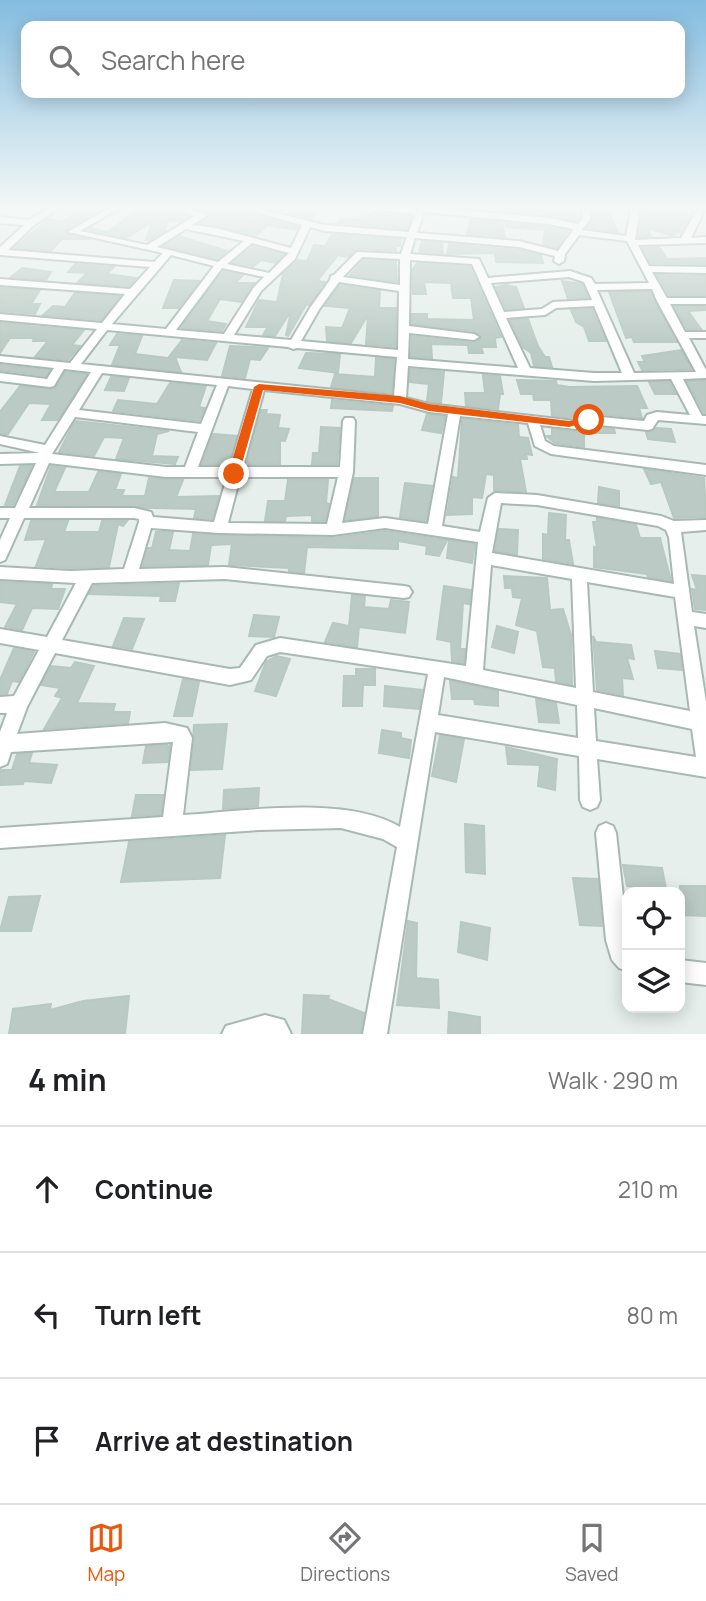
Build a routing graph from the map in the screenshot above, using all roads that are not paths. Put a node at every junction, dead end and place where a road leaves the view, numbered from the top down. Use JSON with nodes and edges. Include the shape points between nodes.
{"nodes":[{"id":1,"x":39,"y":255,"type":"edge"},
{"id":2,"x":165,"y":255,"type":"edge"},
{"id":3,"x":182,"y":255,"type":"edge"},
{"id":4,"x":232,"y":255,"type":"edge"},
{"id":5,"x":292,"y":255,"type":"edge"},
{"id":6,"x":358,"y":255,"type":"edge"},
{"id":7,"x":378,"y":255,"type":"edge"},
{"id":8,"x":560,"y":255,"type":"edge"},
{"id":9,"x":639,"y":255,"type":"edge"},
{"id":10,"x":405,"y":257,"type":"junction"},
{"id":11,"x":155,"y":265,"type":"junction"},
{"id":12,"x":220,"y":265,"type":"junction"},
{"id":13,"x":648,"y":270,"type":"junction"},
{"id":14,"x":706,"y":270,"type":"edge"},
{"id":15,"x":565,"y":274,"type":"junction"},
{"id":16,"x":272,"y":276,"type":"junction"},
{"id":17,"x":334,"y":278,"type":"junction"},
{"id":18,"x":485,"y":281,"type":"junction"},
{"id":19,"x":0,"y":282,"type":"edge"},
{"id":20,"x":654,"y":286,"type":"junction"},
{"id":21,"x":592,"y":287,"type":"junction"},
{"id":22,"x":405,"y":289,"type":"junction"},
{"id":23,"x":132,"y":292,"type":"junction"},
{"id":24,"x":662,"y":301,"type":"junction"},
{"id":25,"x":706,"y":301,"type":"edge"},
{"id":26,"x":598,"y":303,"type":"junction"},
{"id":27,"x":500,"y":315,"type":"junction"},
{"id":28,"x":0,"y":317,"type":"edge"},
{"id":29,"x":101,"y":327,"type":"junction"},
{"id":30,"x":405,"y":329,"type":"junction"},
{"id":31,"x":167,"y":333,"type":"junction"},
{"id":32,"x":682,"y":335,"type":"junction"},
{"id":33,"x":706,"y":335,"type":"edge"},
{"id":34,"x":474,"y":337,"type":"dead end"},
{"id":35,"x":226,"y":339,"type":"junction"},
{"id":36,"x":292,"y":346,"type":"junction"},
{"id":37,"x":403,"y":358,"type":"junction"},
{"id":38,"x":0,"y":359,"type":"edge"},
{"id":39,"x":68,"y":364,"type":"junction"},
{"id":40,"x":98,"y":370,"type":"junction"},
{"id":41,"x":526,"y":373,"type":"junction"},
{"id":42,"x":629,"y":375,"type":"junction"},
{"id":43,"x":675,"y":375,"type":"junction"},
{"id":44,"x":705,"y":375,"type":"edge"},
{"id":45,"x":0,"y":377,"type":"edge"},
{"id":46,"x":223,"y":383,"type":"junction"},
{"id":47,"x":259,"y":387,"type":"junction"},
{"id":48,"x":400,"y":400,"type":"junction"},
{"id":49,"x":455,"y":411,"type":"junction"},
{"id":50,"x":72,"y":413,"type":"junction"},
{"id":51,"x":702,"y":419,"type":"edge"},
{"id":52,"x":533,"y":420,"type":"junction"},
{"id":53,"x":349,"y":421,"type":"dead end"},
{"id":54,"x":206,"y":429,"type":"junction"},
{"id":55,"x":0,"y":440,"type":"edge"},
{"id":56,"x":47,"y":454,"type":"junction"},
{"id":57,"x":0,"y":459,"type":"edge"},
{"id":58,"x":706,"y":470,"type":"edge"},
{"id":59,"x":346,"y":472,"type":"junction"},
{"id":60,"x":189,"y":473,"type":"junction"},
{"id":61,"x":234,"y":474,"type":"junction"},
{"id":62,"x":20,"y":512,"type":"junction"},
{"id":63,"x":0,"y":513,"type":"edge"},
{"id":64,"x":146,"y":522,"type":"junction"},
{"id":65,"x":706,"y":525,"type":"edge"},
{"id":66,"x":671,"y":527,"type":"junction"},
{"id":67,"x":219,"y":528,"type":"junction"},
{"id":68,"x":434,"y":529,"type":"junction"},
{"id":69,"x":333,"y":530,"type":"junction"},
{"id":70,"x":486,"y":538,"type":"junction"},
{"id":71,"x":0,"y":556,"type":"edge"},
{"id":72,"x":484,"y":558,"type":"junction"},
{"id":73,"x":0,"y":573,"type":"edge"},
{"id":74,"x":579,"y":573,"type":"junction"},
{"id":75,"x":130,"y":575,"type":"junction"},
{"id":76,"x":88,"y":576,"type":"junction"},
{"id":77,"x":404,"y":592,"type":"dead end"},
{"id":78,"x":682,"y":592,"type":"junction"},
{"id":79,"x":684,"y":618,"type":"junction"},
{"id":80,"x":706,"y":621,"type":"edge"},
{"id":81,"x":0,"y":636,"type":"edge"},
{"id":82,"x":50,"y":645,"type":"junction"},
{"id":83,"x":437,"y":668,"type":"junction"},
{"id":84,"x":474,"y":675,"type":"junction"},
{"id":85,"x":586,"y":697,"type":"junction"},
{"id":86,"x":19,"y":704,"type":"junction"},
{"id":87,"x":0,"y":705,"type":"edge"},
{"id":88,"x":702,"y":711,"type":"edge"},
{"id":89,"x":429,"y":722,"type":"junction"},
{"id":90,"x":586,"y":748,"type":"junction"},
{"id":91,"x":2,"y":751,"type":"edge"},
{"id":92,"x":706,"y":761,"type":"edge"},
{"id":93,"x":706,"y":768,"type":"edge"},
{"id":94,"x":590,"y":800,"type":"dead end"},
{"id":95,"x":172,"y":826,"type":"junction"},
{"id":96,"x":606,"y":833,"type":"dead end"},
{"id":97,"x":0,"y":838,"type":"edge"},
{"id":98,"x":407,"y":842,"type":"junction"},
{"id":99,"x":622,"y":954,"type":"edge"},
{"id":100,"x":685,"y":972,"type":"edge"},
{"id":101,"x":706,"y":974,"type":"edge"},
{"id":102,"x":234,"y":1034,"type":"edge"},
{"id":103,"x":279,"y":1034,"type":"edge"},
{"id":104,"x":375,"y":1034,"type":"edge"}],
"edges":[{"from":1,"to":11,"type":"street"},
{"from":2,"to":11,"type":"street"},
{"from":3,"to":12,"type":"street"},
{"from":4,"to":12,"type":"street"},
{"from":5,"to":16,"type":"street"},
{"from":6,"to":17,"type":"street"},
{"from":7,"to":10,"type":"street"},
{"from":8,"to":15,"type":"street"},
{"from":9,"to":13,"type":"street"},
{"from":10,"to":18,"type":"street","via":[[476,261]]},
{"from":10,"to":22,"type":"street"},
{"from":11,"to":23,"type":"street"},
{"from":12,"to":16,"type":"street"},
{"from":12,"to":31,"type":"street"},
{"from":13,"to":14,"type":"street"},
{"from":13,"to":20,"type":"street"},
{"from":15,"to":18,"type":"street"},
{"from":15,"to":21,"type":"street","via":[[580,275]]},
{"from":16,"to":35,"type":"street","via":[[257,289]]},
{"from":17,"to":22,"type":"street"},
{"from":17,"to":36,"type":"street"},
{"from":18,"to":27,"type":"street"},
{"from":19,"to":23,"type":"street"},
{"from":20,"to":21,"type":"street"},
{"from":20,"to":24,"type":"street"},
{"from":21,"to":26,"type":"street"},
{"from":22,"to":30,"type":"street"},
{"from":23,"to":29,"type":"street"},
{"from":24,"to":25,"type":"street"},
{"from":24,"to":32,"type":"street"},
{"from":26,"to":27,"type":"street"},
{"from":26,"to":42,"type":"street"},
{"from":27,"to":41,"type":"street"},
{"from":28,"to":29,"type":"street"},
{"from":29,"to":31,"type":"street"},
{"from":29,"to":39,"type":"street"},
{"from":30,"to":34,"type":"street"},
{"from":30,"to":37,"type":"street"},
{"from":31,"to":35,"type":"street"},
{"from":32,"to":33,"type":"street"},
{"from":32,"to":44,"type":"street"},
{"from":35,"to":36,"type":"street"},
{"from":36,"to":37,"type":"street"},
{"from":37,"to":41,"type":"street"},
{"from":37,"to":48,"type":"street"},
{"from":38,"to":39,"type":"street"},
{"from":39,"to":40,"type":"street"},
{"from":39,"to":45,"type":"street","via":[[50,383]]},
{"from":40,"to":46,"type":"street"},
{"from":40,"to":50,"type":"street"},
{"from":41,"to":42,"type":"street"},
{"from":42,"to":43,"type":"street"},
{"from":43,"to":44,"type":"street"},
{"from":43,"to":51,"type":"street"},
{"from":46,"to":47,"type":"street"},
{"from":46,"to":54,"type":"street"},
{"from":47,"to":48,"type":"street"},
{"from":47,"to":61,"type":"street"},
{"from":48,"to":49,"type":"street"},
{"from":49,"to":52,"type":"street"},
{"from":49,"to":68,"type":"street"},
{"from":50,"to":54,"type":"street"},
{"from":50,"to":56,"type":"street"},
{"from":51,"to":52,"type":"street","via":[[657,416],[651,418],[650,426]]},
{"from":52,"to":58,"type":"street","via":[[539,443],[551,450]]},
{"from":53,"to":59,"type":"street"},
{"from":54,"to":60,"type":"street"},
{"from":55,"to":56,"type":"street"},
{"from":56,"to":57,"type":"street"},
{"from":56,"to":60,"type":"street"},
{"from":56,"to":62,"type":"street"},
{"from":59,"to":61,"type":"street"},
{"from":59,"to":69,"type":"street"},
{"from":60,"to":61,"type":"street"},
{"from":61,"to":67,"type":"street"},
{"from":62,"to":63,"type":"street"},
{"from":62,"to":64,"type":"street","via":[[134,513],[146,516]]},
{"from":62,"to":71,"type":"street"},
{"from":64,"to":67,"type":"street"},
{"from":64,"to":75,"type":"street"},
{"from":65,"to":66,"type":"street"},
{"from":66,"to":70,"type":"street","via":[[499,496],[492,503]]},
{"from":66,"to":78,"type":"street"},
{"from":67,"to":69,"type":"street"},
{"from":68,"to":69,"type":"street","via":[[385,523]]},
{"from":68,"to":70,"type":"street"},
{"from":70,"to":72,"type":"street"},
{"from":72,"to":74,"type":"street"},
{"from":72,"to":84,"type":"street"},
{"from":73,"to":76,"type":"street"},
{"from":74,"to":78,"type":"street"},
{"from":74,"to":85,"type":"street"},
{"from":75,"to":76,"type":"street"},
{"from":75,"to":77,"type":"street","via":[[225,573]]},
{"from":76,"to":82,"type":"street"},
{"from":78,"to":79,"type":"street"},
{"from":79,"to":80,"type":"street"},
{"from":79,"to":88,"type":"street"},
{"from":81,"to":82,"type":"street"},
{"from":82,"to":83,"type":"street","via":[[230,677],[245,675],[262,650],[280,645]]},
{"from":82,"to":86,"type":"street"},
{"from":83,"to":84,"type":"street"},
{"from":83,"to":89,"type":"street"},
{"from":84,"to":85,"type":"street"},
{"from":85,"to":88,"type":"street"},
{"from":85,"to":90,"type":"street"},
{"from":86,"to":87,"type":"street"},
{"from":86,"to":91,"type":"street"},
{"from":88,"to":92,"type":"street"},
{"from":89,"to":90,"type":"street"},
{"from":89,"to":98,"type":"street"},
{"from":90,"to":93,"type":"street"},
{"from":90,"to":94,"type":"street"},
{"from":91,"to":95,"type":"street","via":[[165,732],[181,734]]},
{"from":95,"to":97,"type":"street"},
{"from":95,"to":98,"type":"street","via":[[341,818],[387,830]]},
{"from":96,"to":99,"type":"street"},
{"from":98,"to":104,"type":"street"},
{"from":100,"to":101,"type":"street"},
{"from":102,"to":103,"type":"street","via":[[265,1027],[275,1028]]}]}
